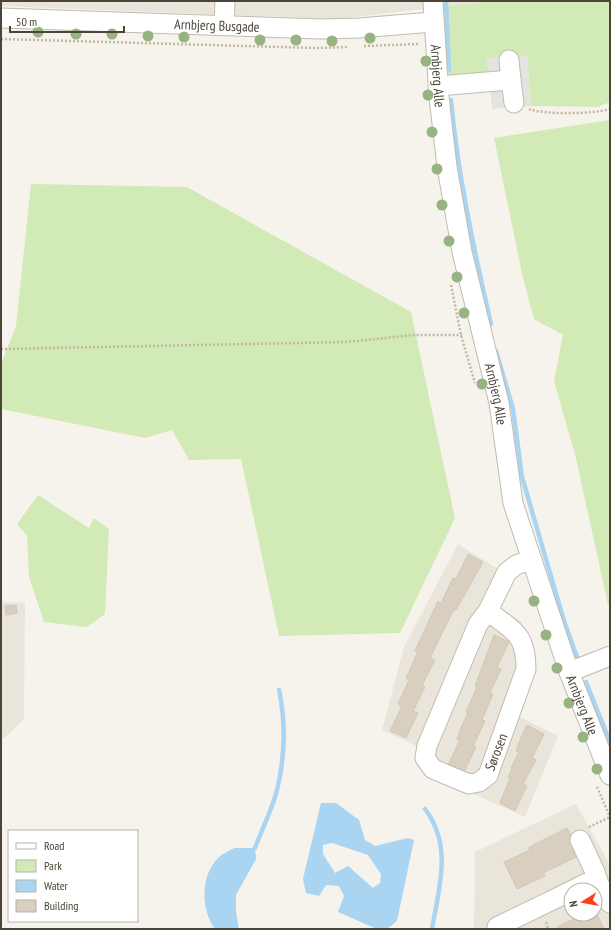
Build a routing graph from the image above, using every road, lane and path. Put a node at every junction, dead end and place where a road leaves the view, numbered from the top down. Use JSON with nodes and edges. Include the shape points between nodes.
{"nodes":[{"id":1,"x":225,"y":1,"type":"edge"},
{"id":2,"x":433,"y":1,"type":"edge"},
{"id":3,"x":1,"y":18,"type":"edge"},
{"id":4,"x":433,"y":22,"type":"junction"},
{"id":5,"x":224,"y":25,"type":"junction"},
{"id":6,"x":1,"y":39,"type":"edge"},
{"id":7,"x":418,"y":44,"type":"dead end"},
{"id":8,"x":361,"y":46,"type":"dead end"},
{"id":9,"x":353,"y":47,"type":"dead end"},
{"id":10,"x":509,"y":60,"type":"dead end"},
{"id":11,"x":511,"y":80,"type":"junction"},
{"id":12,"x":438,"y":86,"type":"junction"},
{"id":13,"x":514,"y":103,"type":"joint"},
{"id":14,"x":610,"y":109,"type":"edge"},
{"id":15,"x":482,"y":338,"type":"junction"},
{"id":16,"x":3,"y":349,"type":"edge"},
{"id":17,"x":531,"y":560,"type":"junction"},
{"id":18,"x":488,"y":610,"type":"junction"},
{"id":19,"x":610,"y":656,"type":"edge"},
{"id":20,"x":569,"y":672,"type":"junction"},
{"id":21,"x":610,"y":775,"type":"edge"},
{"id":22,"x":610,"y":817,"type":"edge"},
{"id":23,"x":604,"y":820,"type":"dead end"},
{"id":24,"x":580,"y":840,"type":"dead end"},
{"id":25,"x":598,"y":882,"type":"edge"},
{"id":26,"x":603,"y":891,"type":"edge"},
{"id":27,"x":563,"y":895,"type":"edge"},
{"id":28,"x":610,"y":903,"type":"edge"},
{"id":29,"x":498,"y":927,"type":"dead end"}],
"edges":[{"from":1,"to":5,"type":"street"},
{"from":2,"to":4,"type":"street","name":"Arnbjerg Alle"},
{"from":3,"to":5,"type":"street","name":"Arnbjerg Busgade"},
{"from":4,"to":5,"type":"street","name":"Arnbjerg Busgade","via":[[359,28]]},
{"from":4,"to":12,"type":"street","name":"Arnbjerg Alle"},
{"from":6,"to":9,"type":"path"},
{"from":7,"to":8,"type":"path"},
{"from":10,"to":11,"type":"street"},
{"from":11,"to":12,"type":"street"},
{"from":11,"to":13,"type":"street"},
{"from":12,"to":15,"type":"street","name":"Arnbjerg Alle","via":[[447,168],[462,252]]},
{"from":13,"to":14,"type":"path","via":[[534,111],[578,113]]},
{"from":15,"to":16,"type":"path","via":[[461,335],[413,335],[347,342]]},
{"from":15,"to":17,"type":"street","name":"Arnbjerg Alle","via":[[499,403],[513,503]]},
{"from":17,"to":18,"type":"street","name":"Sørosen","via":[[516,565],[507,572]]},
{"from":17,"to":20,"type":"street","name":"Arnbjerg Alle"},
{"from":18,"to":18,"type":"street","name":"Sørosen","via":[[475,632],[427,746],[426,758],[433,769],[469,784],[479,782],[488,775],[526,669],[526,652],[520,636]]},
{"from":19,"to":20,"type":"street"},
{"from":20,"to":21,"type":"street","name":"Arnbjerg Alle"},
{"from":22,"to":23,"type":"path"},
{"from":24,"to":25,"type":"street"},
{"from":26,"to":28,"type":"street"},
{"from":27,"to":29,"type":"street"}]}
